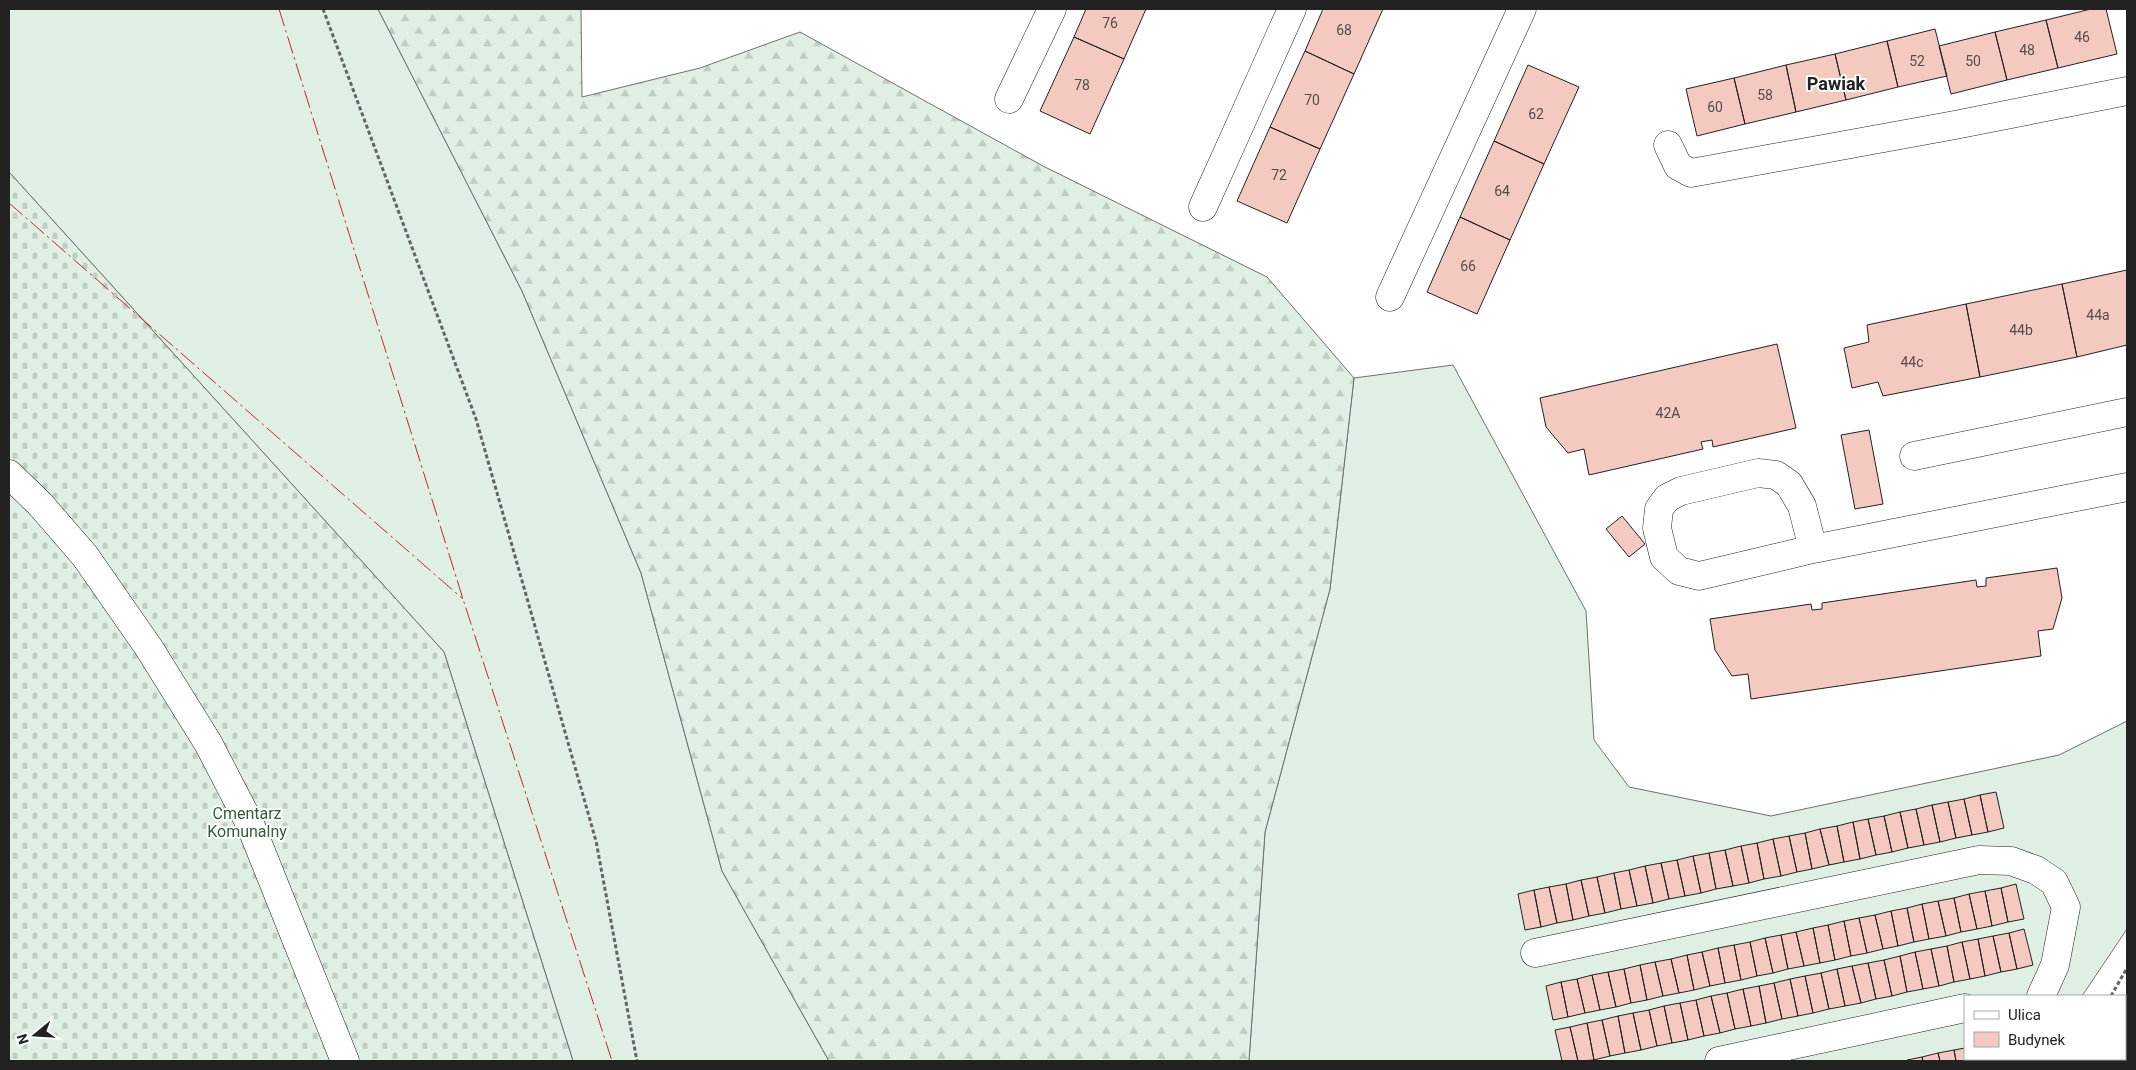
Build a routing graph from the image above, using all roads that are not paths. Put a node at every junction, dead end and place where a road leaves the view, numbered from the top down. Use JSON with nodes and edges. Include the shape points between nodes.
{"nodes":[{"id":1,"x":1052,"y":9,"type":"edge"},
{"id":2,"x":1292,"y":9,"type":"edge"},
{"id":3,"x":1522,"y":9,"type":"edge"},
{"id":4,"x":2127,"y":91,"type":"edge"},
{"id":5,"x":1009,"y":99,"type":"dead end"},
{"id":6,"x":1668,"y":145,"type":"dead end"},
{"id":7,"x":1203,"y":207,"type":"dead end"},
{"id":8,"x":1390,"y":297,"type":"dead end"},
{"id":9,"x":2127,"y":412,"type":"edge"},
{"id":10,"x":1914,"y":456,"type":"dead end"},
{"id":11,"x":9,"y":474,"type":"edge"},
{"id":12,"x":2127,"y":487,"type":"edge"},
{"id":13,"x":1813,"y":549,"type":"junction"},
{"id":14,"x":1535,"y":953,"type":"dead end"},
{"id":15,"x":2041,"y":995,"type":"edge"},
{"id":16,"x":1964,"y":1008,"type":"edge"},
{"id":17,"x":345,"y":1061,"type":"edge"},
{"id":18,"x":1719,"y":1061,"type":"edge"}],
"edges":[{"from":1,"to":5,"type":"street"},
{"from":2,"to":7,"type":"street"},
{"from":3,"to":8,"type":"street"},
{"from":4,"to":6,"type":"street","via":[[1691,172],[1678,166]]},
{"from":9,"to":10,"type":"street"},
{"from":11,"to":17,"type":"street","via":[[85,556],[149,648],[208,743],[250,824]]},
{"from":12,"to":13,"type":"street"},
{"from":13,"to":13,"type":"street","via":[[1699,576],[1678,571],[1664,557],[1657,528],[1658,509],[1667,498],[1681,491],[1758,473],[1776,475],[1789,484],[1802,506]]},
{"from":14,"to":15,"type":"street","via":[[1979,860],[2011,861],[2036,870],[2054,882],[2066,907],[2055,965]]},
{"from":16,"to":18,"type":"street"}]}
